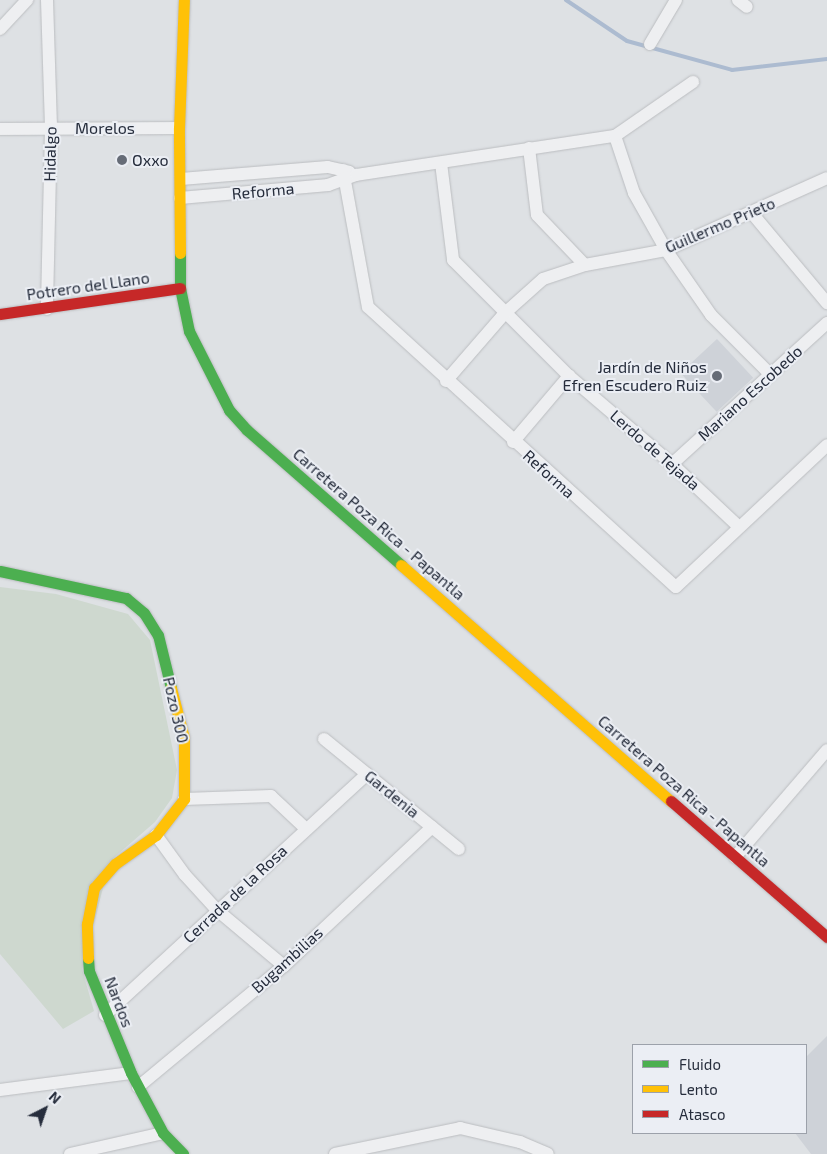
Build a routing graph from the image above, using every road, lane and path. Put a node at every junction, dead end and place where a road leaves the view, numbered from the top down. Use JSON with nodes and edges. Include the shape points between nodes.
{"nodes":[{"id":1,"x":27,"y":0,"type":"edge"},
{"id":2,"x":46,"y":0,"type":"edge"},
{"id":3,"x":184,"y":0,"type":"edge"},
{"id":4,"x":676,"y":0,"type":"edge"},
{"id":5,"x":0,"y":29,"type":"edge"},
{"id":6,"x":650,"y":44,"type":"dead end"},
{"id":7,"x":693,"y":82,"type":"dead end"},
{"id":8,"x":51,"y":128,"type":"junction"},
{"id":9,"x":179,"y":128,"type":"junction"},
{"id":10,"x":0,"y":129,"type":"edge"},
{"id":11,"x":615,"y":136,"type":"junction"},
{"id":12,"x":529,"y":148,"type":"junction"},
{"id":13,"x":441,"y":163,"type":"junction"},
{"id":14,"x":269,"y":172,"type":"junction"},
{"id":15,"x":344,"y":174,"type":"junction"},
{"id":16,"x":827,"y":178,"type":"edge"},
{"id":17,"x":181,"y":179,"type":"junction"},
{"id":18,"x":270,"y":191,"type":"junction"},
{"id":19,"x":180,"y":198,"type":"junction"},
{"id":20,"x":751,"y":212,"type":"junction"},
{"id":21,"x":666,"y":250,"type":"junction"},
{"id":22,"x":585,"y":265,"type":"junction"},
{"id":23,"x":180,"y":288,"type":"junction"},
{"id":24,"x":827,"y":303,"type":"edge"},
{"id":25,"x":47,"y":309,"type":"junction"},
{"id":26,"x":505,"y":313,"type":"junction"},
{"id":27,"x":0,"y":314,"type":"edge"},
{"id":28,"x":827,"y":323,"type":"edge"},
{"id":29,"x":770,"y":374,"type":"junction"},
{"id":30,"x":569,"y":376,"type":"junction"},
{"id":31,"x":446,"y":381,"type":"junction"},
{"id":32,"x":513,"y":442,"type":"junction"},
{"id":33,"x":827,"y":445,"type":"edge"},
{"id":34,"x":672,"y":464,"type":"junction"},
{"id":35,"x":738,"y":526,"type":"junction"},
{"id":36,"x":0,"y":571,"type":"edge"},
{"id":37,"x":324,"y":739,"type":"dead end"},
{"id":38,"x":827,"y":750,"type":"edge"},
{"id":39,"x":367,"y":774,"type":"junction"},
{"id":40,"x":184,"y":799,"type":"junction"},
{"id":41,"x":432,"y":827,"type":"junction"},
{"id":42,"x":305,"y":828,"type":"junction"},
{"id":43,"x":156,"y":835,"type":"junction"},
{"id":44,"x":459,"y":849,"type":"dead end"},
{"id":45,"x":735,"y":856,"type":"junction"},
{"id":46,"x":217,"y":910,"type":"junction"},
{"id":47,"x":827,"y":937,"type":"edge"},
{"id":48,"x":284,"y":966,"type":"junction"},
{"id":49,"x":105,"y":1015,"type":"junction"},
{"id":50,"x":131,"y":1073,"type":"junction"},
{"id":51,"x":138,"y":1087,"type":"junction"},
{"id":52,"x":0,"y":1090,"type":"edge"},
{"id":53,"x":164,"y":1133,"type":"junction"},
{"id":54,"x":70,"y":1154,"type":"edge"},
{"id":55,"x":183,"y":1154,"type":"edge"},
{"id":56,"x":335,"y":1154,"type":"edge"},
{"id":57,"x":548,"y":1154,"type":"edge"}],
"edges":[{"from":1,"to":5,"type":"street"},
{"from":2,"to":8,"type":"street","name":"Hidalgo"},
{"from":3,"to":9,"type":"main road","name":"Carretera Poza Rica - Papantla"},
{"from":4,"to":6,"type":"street"},
{"from":7,"to":11,"type":"street","name":"Reforma"},
{"from":8,"to":9,"type":"street","name":"Morelos"},
{"from":8,"to":10,"type":"street","name":"Morelos"},
{"from":8,"to":25,"type":"street","name":"Hidalgo"},
{"from":9,"to":17,"type":"main road","name":"Carretera Poza Rica - Papantla"},
{"from":11,"to":12,"type":"street","name":"Reforma"},
{"from":11,"to":21,"type":"street","via":[[634,193]]},
{"from":12,"to":13,"type":"street","name":"Reforma"},
{"from":12,"to":22,"type":"street","via":[[537,214]]},
{"from":13,"to":15,"type":"street","name":"Reforma"},
{"from":13,"to":26,"type":"street","name":"Lerdo de Tejada","via":[[453,260]]},
{"from":14,"to":15,"type":"street","name":"Reforma","via":[[328,167]]},
{"from":14,"to":17,"type":"street","name":"Reforma"},
{"from":14,"to":18,"type":"street"},
{"from":15,"to":18,"type":"street","name":"Reforma","via":[[328,186]]},
{"from":15,"to":31,"type":"street","name":"Reforma","via":[[368,307]]},
{"from":16,"to":20,"type":"street","name":"Guillermo Prieto"},
{"from":17,"to":19,"type":"main road","name":"Carretera Poza Rica - Papantla"},
{"from":18,"to":19,"type":"street","name":"Reforma"},
{"from":19,"to":23,"type":"main road","name":"Carretera Poza Rica - Papantla"},
{"from":20,"to":21,"type":"street","name":"Guillermo Prieto"},
{"from":20,"to":24,"type":"street"},
{"from":21,"to":22,"type":"street","name":"Guillermo Prieto"},
{"from":21,"to":29,"type":"street","via":[[711,315]]},
{"from":22,"to":26,"type":"street","name":"Guillermo Prieto","via":[[543,279]]},
{"from":23,"to":25,"type":"main road","name":"Potrero del Llano"},
{"from":23,"to":45,"type":"main road","name":"Carretera Poza Rica - Papantla","via":[[189,331],[210,376],[229,410],[247,430]]},
{"from":25,"to":27,"type":"main road","name":"Potrero del Llano"},
{"from":26,"to":30,"type":"street","name":"Lerdo de Tejada"},
{"from":26,"to":31,"type":"street","name":"Guillermo Prieto"},
{"from":28,"to":29,"type":"street","name":"Mariano Escobedo"},
{"from":29,"to":34,"type":"street","name":"Mariano Escobedo"},
{"from":30,"to":32,"type":"street"},
{"from":30,"to":34,"type":"street","name":"Lerdo de Tejada"},
{"from":31,"to":32,"type":"street","name":"Reforma"},
{"from":32,"to":35,"type":"street","name":"Reforma","via":[[676,587]]},
{"from":33,"to":35,"type":"street","name":"Reforma"},
{"from":34,"to":35,"type":"street","name":"Lerdo de Tejada"},
{"from":36,"to":40,"type":"main road","name":"Pozo 300","via":[[100,590],[126,598],[144,613],[158,634],[184,738]]},
{"from":37,"to":39,"type":"street","name":"Gardenia"},
{"from":38,"to":45,"type":"street"},
{"from":39,"to":41,"type":"street","name":"Gardenia"},
{"from":39,"to":42,"type":"street","name":"Cerrada de la Rosa"},
{"from":40,"to":42,"type":"street","via":[[271,796]]},
{"from":40,"to":43,"type":"main road"},
{"from":41,"to":44,"type":"street","name":"Gardenia"},
{"from":41,"to":48,"type":"street","name":"Bugambilias"},
{"from":42,"to":46,"type":"street","name":"Cerrada de la Rosa"},
{"from":43,"to":46,"type":"street","via":[[184,875]]},
{"from":43,"to":49,"type":"main road","name":"Nardos","via":[[115,864],[94,888],[87,924],[89,971]]},
{"from":45,"to":47,"type":"main road","name":"Carretera Poza Rica - Papantla"},
{"from":46,"to":48,"type":"street"},
{"from":46,"to":49,"type":"street","name":"Cerrada de la Rosa"},
{"from":48,"to":51,"type":"street","name":"Bugambilias"},
{"from":49,"to":50,"type":"main road","name":"Nardos"},
{"from":50,"to":51,"type":"main road","name":"Nardos"},
{"from":50,"to":52,"type":"street"},
{"from":51,"to":53,"type":"main road"},
{"from":53,"to":54,"type":"street"},
{"from":53,"to":55,"type":"main road"},
{"from":56,"to":57,"type":"street","via":[[460,1128],[520,1142]]}]}
